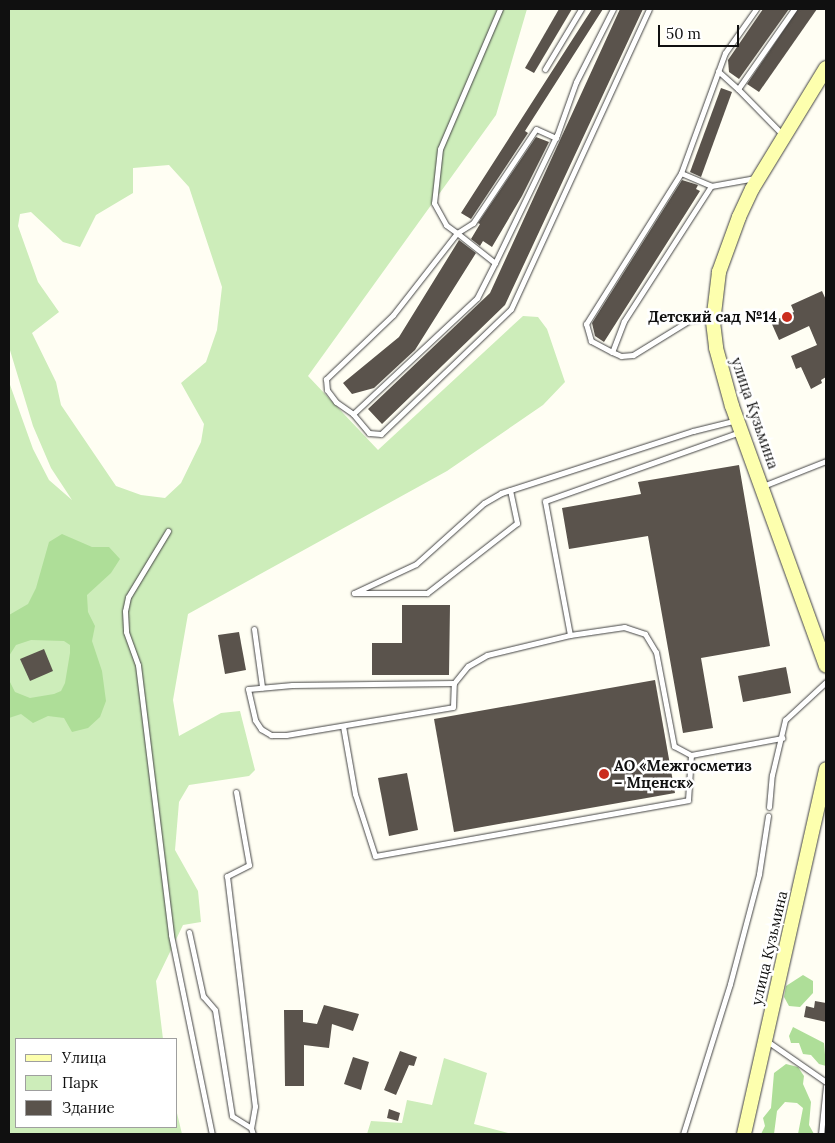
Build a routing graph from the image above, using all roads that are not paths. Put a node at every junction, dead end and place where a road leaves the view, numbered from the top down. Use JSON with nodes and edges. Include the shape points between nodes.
{"nodes":[{"id":1,"x":500,"y":9,"type":"edge"},
{"id":2,"x":581,"y":9,"type":"edge"},
{"id":3,"x":614,"y":9,"type":"edge"},
{"id":4,"x":649,"y":9,"type":"edge"},
{"id":5,"x":756,"y":9,"type":"edge"},
{"id":6,"x":794,"y":9,"type":"edge"},
{"id":7,"x":826,"y":68,"type":"edge"},
{"id":8,"x":545,"y":69,"type":"dead end"},
{"id":9,"x":718,"y":71,"type":"junction"},
{"id":10,"x":738,"y":89,"type":"junction"},
{"id":11,"x":784,"y":136,"type":"junction"},
{"id":12,"x":556,"y":138,"type":"junction"},
{"id":13,"x":681,"y":173,"type":"junction"},
{"id":14,"x":758,"y":178,"type":"junction"},
{"id":15,"x":711,"y":186,"type":"junction"},
{"id":16,"x":457,"y":233,"type":"junction"},
{"id":17,"x":495,"y":263,"type":"junction"},
{"id":18,"x":713,"y":317,"type":"junction"},
{"id":19,"x":612,"y":352,"type":"junction"},
{"id":20,"x":353,"y":414,"type":"junction"},
{"id":21,"x":739,"y":425,"type":"junction"},
{"id":22,"x":826,"y":461,"type":"edge"},
{"id":23,"x":763,"y":486,"type":"junction"},
{"id":24,"x":510,"y":490,"type":"junction"},
{"id":25,"x":168,"y":531,"type":"dead end"},
{"id":26,"x":254,"y":629,"type":"dead end"},
{"id":27,"x":570,"y":635,"type":"junction"},
{"id":28,"x":826,"y":666,"type":"edge"},
{"id":29,"x":826,"y":682,"type":"edge"},
{"id":30,"x":454,"y":683,"type":"junction"},
{"id":31,"x":262,"y":687,"type":"junction"},
{"id":32,"x":343,"y":726,"type":"junction"},
{"id":33,"x":782,"y":738,"type":"junction"},
{"id":34,"x":691,"y":756,"type":"junction"},
{"id":35,"x":826,"y":769,"type":"edge"},
{"id":36,"x":236,"y":792,"type":"dead end"},
{"id":37,"x":769,"y":807,"type":"dead end"},
{"id":38,"x":768,"y":816,"type":"dead end"},
{"id":39,"x":189,"y":932,"type":"dead end"},
{"id":40,"x":764,"y":1040,"type":"junction"},
{"id":41,"x":826,"y":1084,"type":"edge"},
{"id":42,"x":251,"y":1128,"type":"junction"},
{"id":43,"x":212,"y":1134,"type":"edge"},
{"id":44,"x":253,"y":1134,"type":"edge"},
{"id":45,"x":683,"y":1134,"type":"edge"},
{"id":46,"x":744,"y":1134,"type":"edge"},
{"id":47,"x":821,"y":1134,"type":"edge"}],
"edges":[{"from":1,"to":16,"type":"lane","via":[[440,149],[434,175],[434,202],[446,225]]},
{"from":2,"to":8,"type":"lane"},
{"from":3,"to":12,"type":"lane","via":[[576,82]]},
{"from":4,"to":20,"type":"lane","via":[[511,309],[381,434],[369,433]]},
{"from":5,"to":9,"type":"lane","via":[[725,53]]},
{"from":6,"to":10,"type":"lane"},
{"from":7,"to":11,"type":"main road","name":"улица Кузьмина"},
{"from":9,"to":10,"type":"lane"},
{"from":9,"to":13,"type":"lane"},
{"from":10,"to":11,"type":"lane"},
{"from":11,"to":14,"type":"main road","name":"улица Кузьмина"},
{"from":12,"to":16,"type":"lane","via":[[536,129],[473,223]]},
{"from":12,"to":17,"type":"lane"},
{"from":13,"to":15,"type":"lane"},
{"from":13,"to":19,"type":"lane","via":[[586,324],[591,341]]},
{"from":14,"to":15,"type":"lane"},
{"from":14,"to":18,"type":"main road","name":"улица Кузьмина","via":[[724,253]]},
{"from":15,"to":19,"type":"lane","via":[[624,321]]},
{"from":16,"to":17,"type":"lane"},
{"from":16,"to":20,"type":"lane","via":[[392,315],[326,379],[327,390],[336,402]]},
{"from":17,"to":20,"type":"lane","via":[[477,298]]},
{"from":18,"to":19,"type":"lane","via":[[690,320],[633,356]]},
{"from":18,"to":21,"type":"main road","name":"улица Кузьмина","via":[[720,368]]},
{"from":21,"to":23,"type":"main road","name":"улица Кузьмина"},
{"from":21,"to":24,"type":"lane"},
{"from":21,"to":27,"type":"lane","via":[[545,501]]},
{"from":22,"to":23,"type":"lane"},
{"from":23,"to":28,"type":"main road","name":"улица Кузьмина"},
{"from":24,"to":24,"type":"lane","via":[[484,503],[416,564],[354,594],[427,593],[517,523]]},
{"from":25,"to":43,"type":"lane","via":[[128,598],[126,632],[138,665],[171,934]]},
{"from":26,"to":31,"type":"lane"},
{"from":27,"to":30,"type":"lane","via":[[487,655],[468,666]]},
{"from":27,"to":34,"type":"lane","via":[[624,627],[645,634],[656,652],[674,746]]},
{"from":29,"to":33,"type":"lane","via":[[785,720]]},
{"from":30,"to":31,"type":"lane"},
{"from":30,"to":32,"type":"lane","via":[[453,707]]},
{"from":31,"to":32,"type":"lane","via":[[248,689],[250,706],[261,730],[271,735]]},
{"from":32,"to":34,"type":"lane","via":[[355,794],[375,856],[688,800]]},
{"from":33,"to":34,"type":"lane"},
{"from":33,"to":37,"type":"lane","via":[[772,774]]},
{"from":35,"to":40,"type":"main road","name":"улица Кузьмина"},
{"from":36,"to":42,"type":"lane","via":[[249,865],[227,876],[255,1106]]},
{"from":38,"to":45,"type":"lane","via":[[759,874],[730,984]]},
{"from":39,"to":42,"type":"lane","via":[[203,996],[215,1010],[232,1116]]},
{"from":40,"to":41,"type":"lane"},
{"from":40,"to":46,"type":"main road","name":"улица Кузьмина"},
{"from":41,"to":47,"type":"lane"},
{"from":42,"to":44,"type":"lane"}]}
